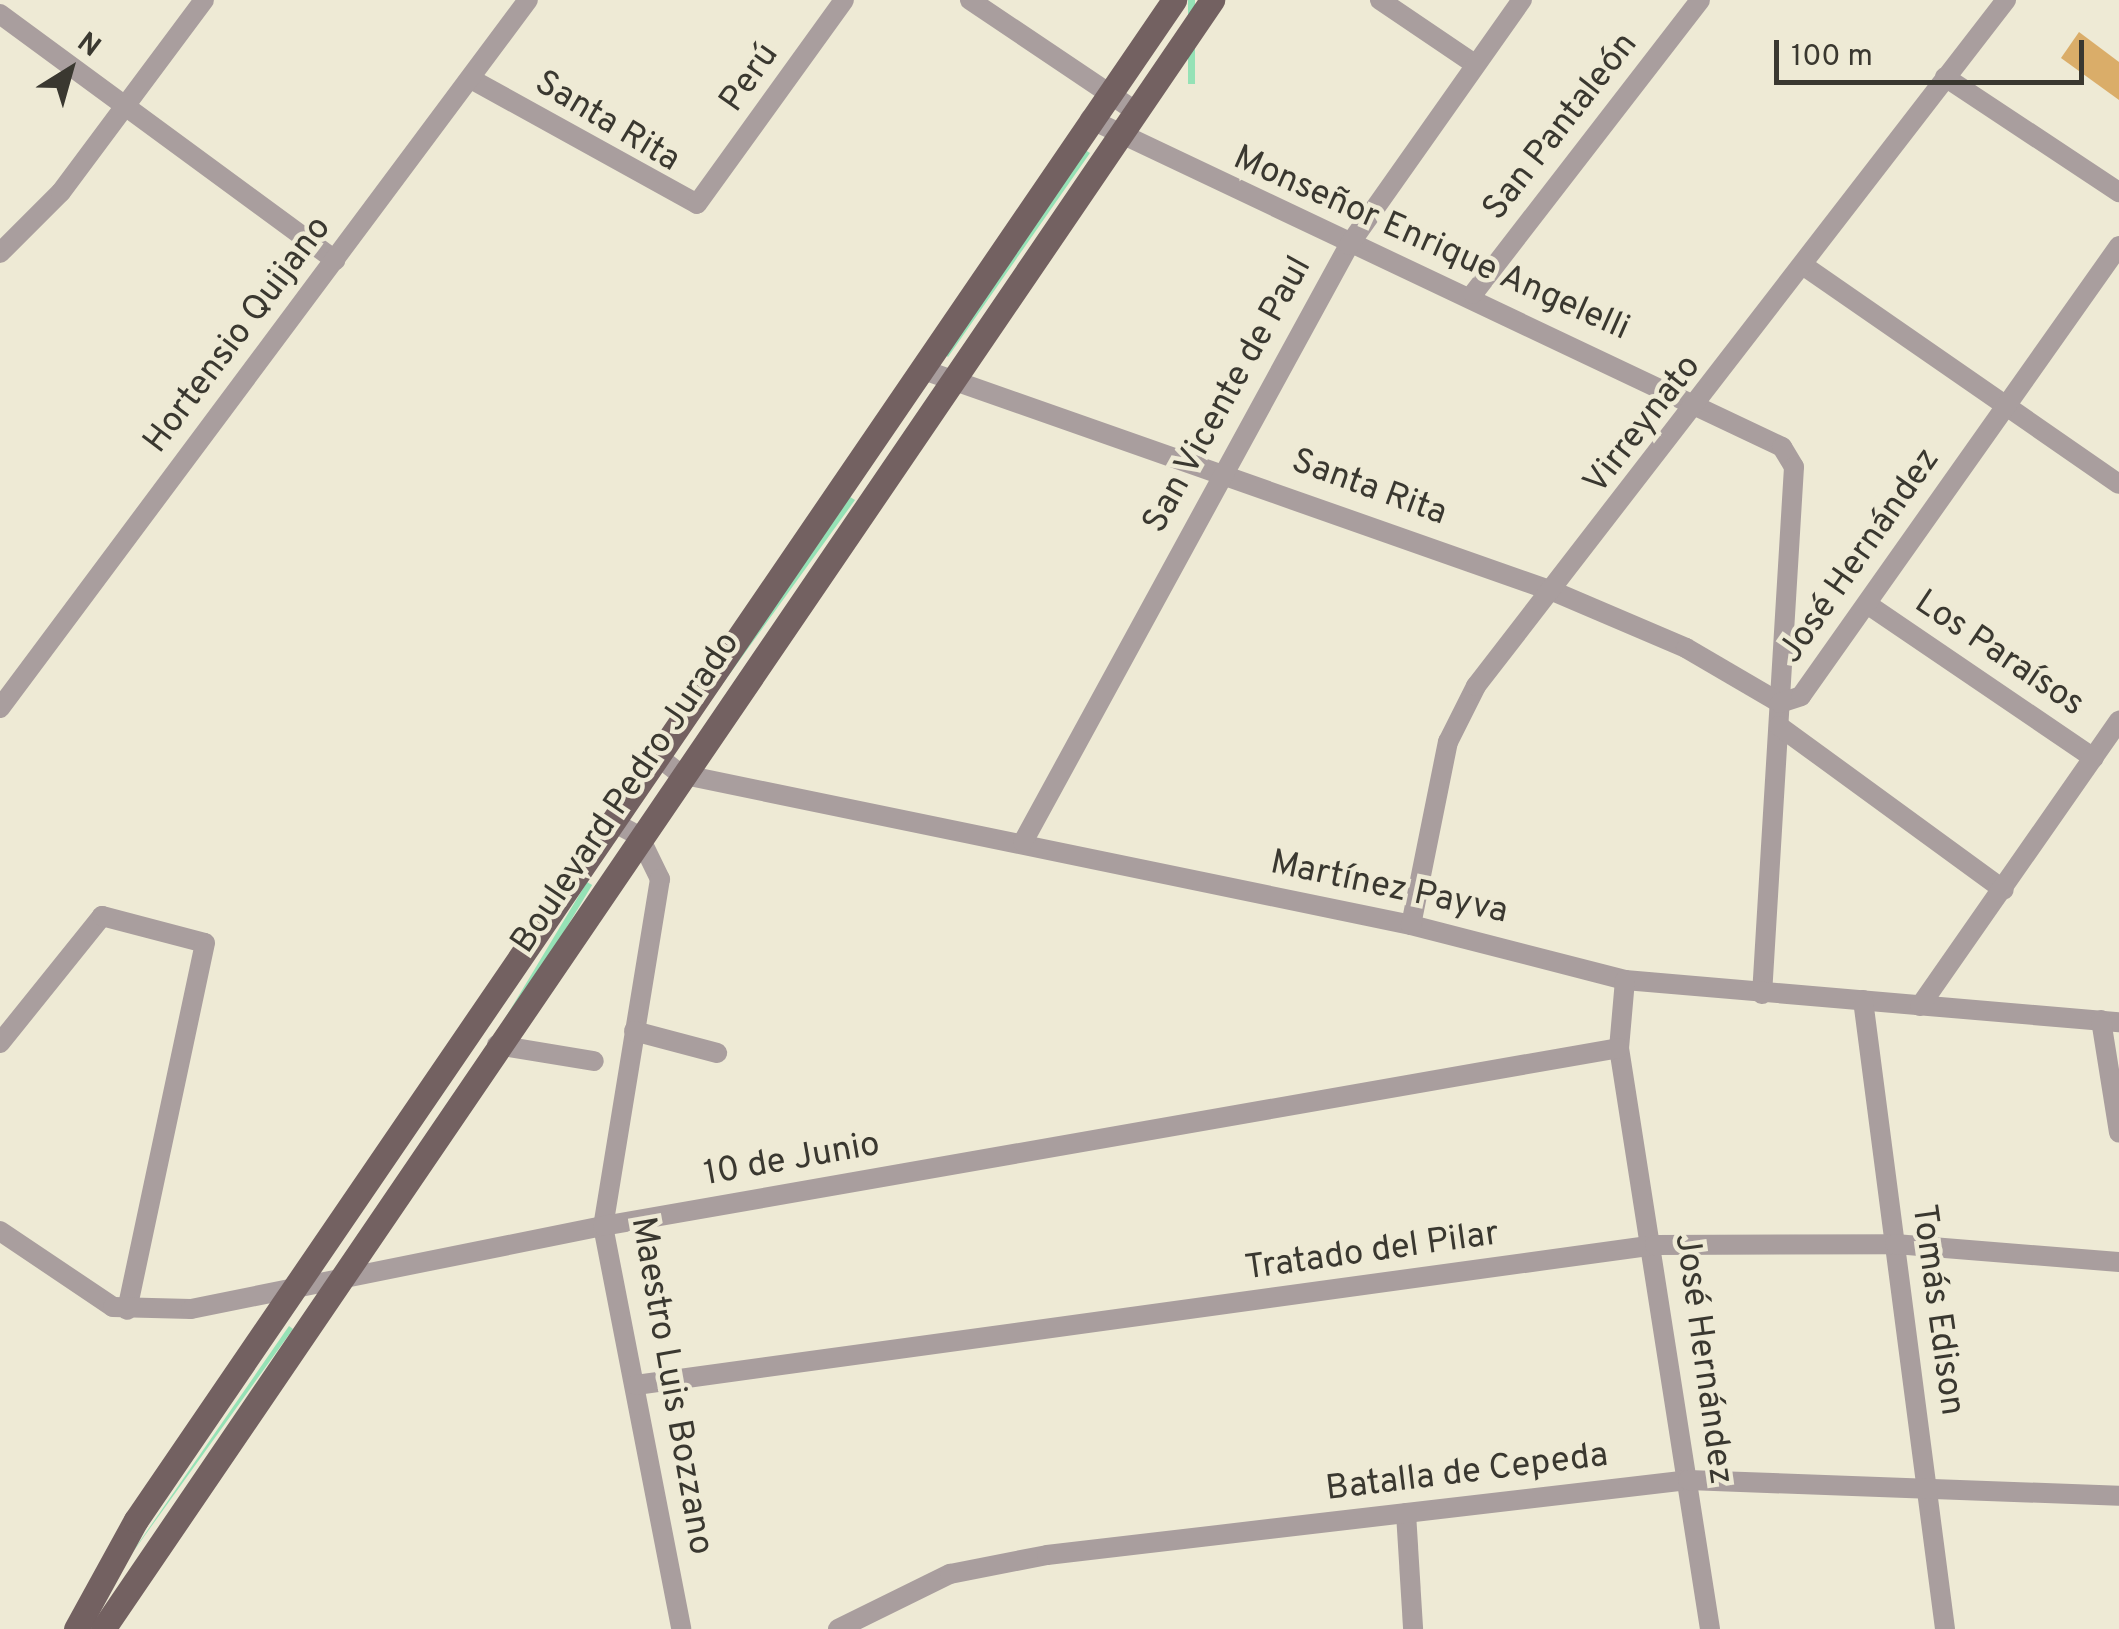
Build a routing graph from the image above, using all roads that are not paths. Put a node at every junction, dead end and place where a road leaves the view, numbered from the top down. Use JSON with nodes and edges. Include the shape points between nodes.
{"nodes":[{"id":1,"x":204,"y":0,"type":"edge"},
{"id":2,"x":528,"y":0,"type":"edge"},
{"id":3,"x":844,"y":0,"type":"edge"},
{"id":4,"x":970,"y":0,"type":"edge"},
{"id":5,"x":1174,"y":0,"type":"edge"},
{"id":6,"x":1212,"y":0,"type":"edge"},
{"id":7,"x":1380,"y":0,"type":"edge"},
{"id":8,"x":1522,"y":0,"type":"edge"},
{"id":9,"x":1700,"y":0,"type":"edge"},
{"id":10,"x":2006,"y":0,"type":"edge"},
{"id":11,"x":0,"y":14,"type":"edge"},
{"id":12,"x":1473,"y":63,"type":"junction"},
{"id":13,"x":1945,"y":77,"type":"junction"},
{"id":14,"x":472,"y":79,"type":"junction"},
{"id":15,"x":1107,"y":93,"type":"junction"},
{"id":16,"x":128,"y":106,"type":"junction"},
{"id":17,"x":1134,"y":110,"type":"junction"},
{"id":18,"x":1090,"y":119,"type":"junction"},
{"id":19,"x":1114,"y":136,"type":"junction"},
{"id":20,"x":709,"y":192,"type":"joint"},
{"id":21,"x":2119,"y":192,"type":"edge"},
{"id":22,"x":1349,"y":245,"type":"junction"},
{"id":23,"x":2119,"y":246,"type":"edge"},
{"id":24,"x":0,"y":253,"type":"edge"},
{"id":25,"x":335,"y":260,"type":"junction"},
{"id":26,"x":1807,"y":268,"type":"junction"},
{"id":27,"x":1473,"y":294,"type":"junction"},
{"id":28,"x":921,"y":368,"type":"junction"},
{"id":29,"x":946,"y":381,"type":"junction"},
{"id":30,"x":1702,"y":403,"type":"junction"},
{"id":31,"x":2006,"y":406,"type":"junction"},
{"id":32,"x":1222,"y":469,"type":"junction"},
{"id":33,"x":848,"y":474,"type":"junction"},
{"id":34,"x":2119,"y":484,"type":"edge"},
{"id":35,"x":872,"y":491,"type":"junction"},
{"id":36,"x":1555,"y":592,"type":"junction"},
{"id":37,"x":1867,"y":604,"type":"junction"},
{"id":38,"x":0,"y":670,"type":"edge"},
{"id":39,"x":16,"y":687,"type":"junction"},
{"id":40,"x":1780,"y":703,"type":"junction"},
{"id":41,"x":0,"y":708,"type":"edge"},
{"id":42,"x":2119,"y":721,"type":"edge"},
{"id":43,"x":1778,"y":726,"type":"junction"},
{"id":44,"x":656,"y":755,"type":"junction"},
{"id":45,"x":2094,"y":758,"type":"junction"},
{"id":46,"x":680,"y":774,"type":"junction"},
{"id":47,"x":611,"y":821,"type":"junction"},
{"id":48,"x":638,"y":836,"type":"junction"},
{"id":49,"x":1023,"y":842,"type":"junction"},
{"id":50,"x":2004,"y":890,"type":"junction"},
{"id":51,"x":1411,"y":925,"type":"junction"},
{"id":52,"x":1625,"y":980,"type":"junction"},
{"id":53,"x":1762,"y":994,"type":"junction"},
{"id":54,"x":1862,"y":1000,"type":"junction"},
{"id":55,"x":1920,"y":1006,"type":"junction"},
{"id":56,"x":2110,"y":1021,"type":"edge"},
{"id":57,"x":634,"y":1031,"type":"junction"},
{"id":58,"x":0,"y":1043,"type":"edge"},
{"id":59,"x":497,"y":1045,"type":"junction"},
{"id":60,"x":1619,"y":1048,"type":"junction"},
{"id":61,"x":717,"y":1052,"type":"dead end"},
{"id":62,"x":594,"y":1061,"type":"dead end"},
{"id":63,"x":2119,"y":1133,"type":"edge"},
{"id":64,"x":603,"y":1226,"type":"junction"},
{"id":65,"x":0,"y":1231,"type":"edge"},
{"id":66,"x":1896,"y":1244,"type":"junction"},
{"id":67,"x":1654,"y":1246,"type":"junction"},
{"id":68,"x":2119,"y":1262,"type":"edge"},
{"id":69,"x":348,"y":1272,"type":"junction"},
{"id":70,"x":300,"y":1287,"type":"junction"},
{"id":71,"x":127,"y":1310,"type":"junction"},
{"id":72,"x":636,"y":1385,"type":"junction"},
{"id":73,"x":1688,"y":1480,"type":"junction"},
{"id":74,"x":1927,"y":1485,"type":"junction"},
{"id":75,"x":2119,"y":1496,"type":"edge"},
{"id":76,"x":1406,"y":1513,"type":"junction"},
{"id":77,"x":104,"y":1571,"type":"junction"},
{"id":78,"x":128,"y":1586,"type":"junction"},
{"id":79,"x":76,"y":1629,"type":"edge"},
{"id":80,"x":103,"y":1629,"type":"edge"},
{"id":81,"x":680,"y":1629,"type":"edge"},
{"id":82,"x":838,"y":1629,"type":"edge"},
{"id":83,"x":1413,"y":1629,"type":"edge"},
{"id":84,"x":1710,"y":1629,"type":"edge"},
{"id":85,"x":1945,"y":1629,"type":"edge"}],
"edges":[{"from":1,"to":16,"type":"street"},
{"from":2,"to":14,"type":"street","name":"Hortensio Quijano"},
{"from":3,"to":20,"type":"street","name":"Perú"},
{"from":4,"to":15,"type":"street"},
{"from":5,"to":15,"type":"main road","name":"Boulevard Pedro Jurado"},
{"from":6,"to":17,"type":"main road","name":"Boulevard Pedro Jurado"},
{"from":7,"to":12,"type":"street"},
{"from":8,"to":12,"type":"street","name":"San Vicente de Paul"},
{"from":9,"to":27,"type":"street","name":"San Pantaleón"},
{"from":10,"to":13,"type":"street","name":"Virreynato"},
{"from":11,"to":16,"type":"street"},
{"from":12,"to":22,"type":"street","name":"San Vicente de Paul"},
{"from":13,"to":21,"type":"street"},
{"from":13,"to":26,"type":"street","name":"Virreynato"},
{"from":14,"to":20,"type":"street","name":"Santa Rita","via":[[678,202],[696,204]]},
{"from":14,"to":25,"type":"street","name":"Hortensio Quijano"},
{"from":15,"to":17,"type":"street"},
{"from":15,"to":18,"type":"main road","name":"Boulevard Pedro Jurado"},
{"from":16,"to":24,"type":"street"},
{"from":16,"to":25,"type":"street"},
{"from":17,"to":19,"type":"main road","name":"Boulevard Pedro Jurado"},
{"from":18,"to":19,"type":"street","name":"Monseñor Enrique Angelelli"},
{"from":18,"to":28,"type":"main road","name":"Boulevard Pedro Jurado"},
{"from":19,"to":22,"type":"street","name":"Monseñor Enrique Angelelli"},
{"from":19,"to":29,"type":"main road","name":"Boulevard Pedro Jurado"},
{"from":22,"to":27,"type":"street","name":"Monseñor Enrique Angelelli"},
{"from":22,"to":32,"type":"street","name":"San Vicente de Paul"},
{"from":23,"to":31,"type":"street","name":"José Hernández"},
{"from":25,"to":39,"type":"street","name":"Hortensio Quijano"},
{"from":26,"to":30,"type":"street","name":"Virreynato"},
{"from":26,"to":31,"type":"street"},
{"from":27,"to":30,"type":"street","name":"Monseñor Enrique Angelelli"},
{"from":28,"to":29,"type":"street","name":"Santa Rita"},
{"from":28,"to":33,"type":"main road","name":"Boulevard Pedro Jurado"},
{"from":29,"to":32,"type":"street","name":"Santa Rita"},
{"from":29,"to":35,"type":"main road","name":"Boulevard Pedro Jurado"},
{"from":30,"to":36,"type":"street","name":"Virreynato"},
{"from":30,"to":40,"type":"street","name":"Monseñor Enrique Angelelli","via":[[1782,447],[1794,468]]},
{"from":31,"to":34,"type":"street"},
{"from":31,"to":37,"type":"street","name":"José Hernández"},
{"from":32,"to":36,"type":"street","name":"Santa Rita"},
{"from":32,"to":49,"type":"street","name":"San Vicente de Paul"},
{"from":33,"to":35,"type":"main road"},
{"from":33,"to":44,"type":"main road","name":"Boulevard Pedro Jurado"},
{"from":35,"to":46,"type":"main road","name":"Boulevard Pedro Jurado"},
{"from":36,"to":40,"type":"street","name":"Santa Rita","via":[[1686,648]]},
{"from":36,"to":51,"type":"street","name":"Virreynato","via":[[1458,713]]},
{"from":37,"to":40,"type":"street","name":"José Hernández","via":[[1802,696]]},
{"from":37,"to":45,"type":"street","name":"Los Paraísos"},
{"from":38,"to":39,"type":"street"},
{"from":39,"to":41,"type":"street","name":"Hortensio Quijano"},
{"from":40,"to":43,"type":"street","name":"José Hernández"},
{"from":42,"to":45,"type":"street"},
{"from":43,"to":50,"type":"street"},
{"from":43,"to":53,"type":"street","name":"José Hernández"},
{"from":44,"to":46,"type":"street","name":"Martínez Payva"},
{"from":44,"to":47,"type":"main road","name":"Boulevard Pedro Jurado"},
{"from":45,"to":50,"type":"street"},
{"from":46,"to":48,"type":"main road","name":"Boulevard Pedro Jurado"},
{"from":46,"to":49,"type":"street","name":"Martínez Payva"},
{"from":47,"to":48,"type":"street"},
{"from":47,"to":70,"type":"main road","name":"Boulevard Pedro Jurado"},
{"from":48,"to":57,"type":"street","name":"Maestro Luis Bozzano","via":[[660,878]]},
{"from":48,"to":59,"type":"main road","name":"Boulevard Pedro Jurado"},
{"from":49,"to":51,"type":"street","name":"Martínez Payva"},
{"from":50,"to":55,"type":"street"},
{"from":51,"to":52,"type":"street","name":"Martínez Payva"},
{"from":52,"to":53,"type":"street","name":"Martínez Payva"},
{"from":52,"to":60,"type":"street","name":"José Hernández"},
{"from":53,"to":54,"type":"street","name":"Martínez Payva"},
{"from":54,"to":55,"type":"street","name":"Martínez Payva"},
{"from":54,"to":66,"type":"street","name":"Tomás Edison"},
{"from":55,"to":56,"type":"street","name":"Martínez Payva"},
{"from":56,"to":63,"type":"street"},
{"from":57,"to":61,"type":"street"},
{"from":57,"to":64,"type":"street","name":"Maestro Luis Bozzano"},
{"from":58,"to":71,"type":"street","via":[[102,916],[204,944]]},
{"from":59,"to":62,"type":"street"},
{"from":59,"to":69,"type":"main road","name":"Boulevard Pedro Jurado"},
{"from":60,"to":64,"type":"street","name":"10 de Junio"},
{"from":60,"to":67,"type":"street","name":"José Hernández"},
{"from":64,"to":69,"type":"street","name":"10 de Junio"},
{"from":64,"to":72,"type":"street","name":"Maestro Luis Bozzano"},
{"from":65,"to":71,"type":"street","name":"10 de Junio","via":[[85,1292]]},
{"from":66,"to":67,"type":"street","name":"Tratado del Pilar"},
{"from":66,"to":68,"type":"street","name":"Tratado del Pilar"},
{"from":66,"to":74,"type":"street","name":"Tomás Edison"},
{"from":67,"to":72,"type":"street","name":"Tratado del Pilar"},
{"from":67,"to":73,"type":"street","name":"José Hernández"},
{"from":69,"to":70,"type":"street","name":"10 de Junio"},
{"from":69,"to":78,"type":"main road","name":"Boulevard Pedro Jurado"},
{"from":70,"to":71,"type":"street","name":"10 de Junio","via":[[191,1308]]},
{"from":70,"to":77,"type":"main road","name":"Boulevard Pedro Jurado"},
{"from":72,"to":81,"type":"street","name":"Maestro Luis Bozzano"},
{"from":73,"to":74,"type":"street","name":"Batalla de Cepeda"},
{"from":73,"to":76,"type":"street","name":"Batalla de Cepeda"},
{"from":73,"to":84,"type":"street","name":"José Hernández"},
{"from":74,"to":75,"type":"street","name":"Batalla de Cepeda"},
{"from":74,"to":85,"type":"street","name":"Tomás Edison"},
{"from":76,"to":82,"type":"street","name":"Batalla de Cepeda","via":[[950,1574]]},
{"from":76,"to":83,"type":"street"},
{"from":77,"to":78,"type":"main road"},
{"from":77,"to":79,"type":"main road","name":"Boulevard Pedro Jurado"},
{"from":78,"to":80,"type":"main road","name":"Boulevard Pedro Jurado"}]}
